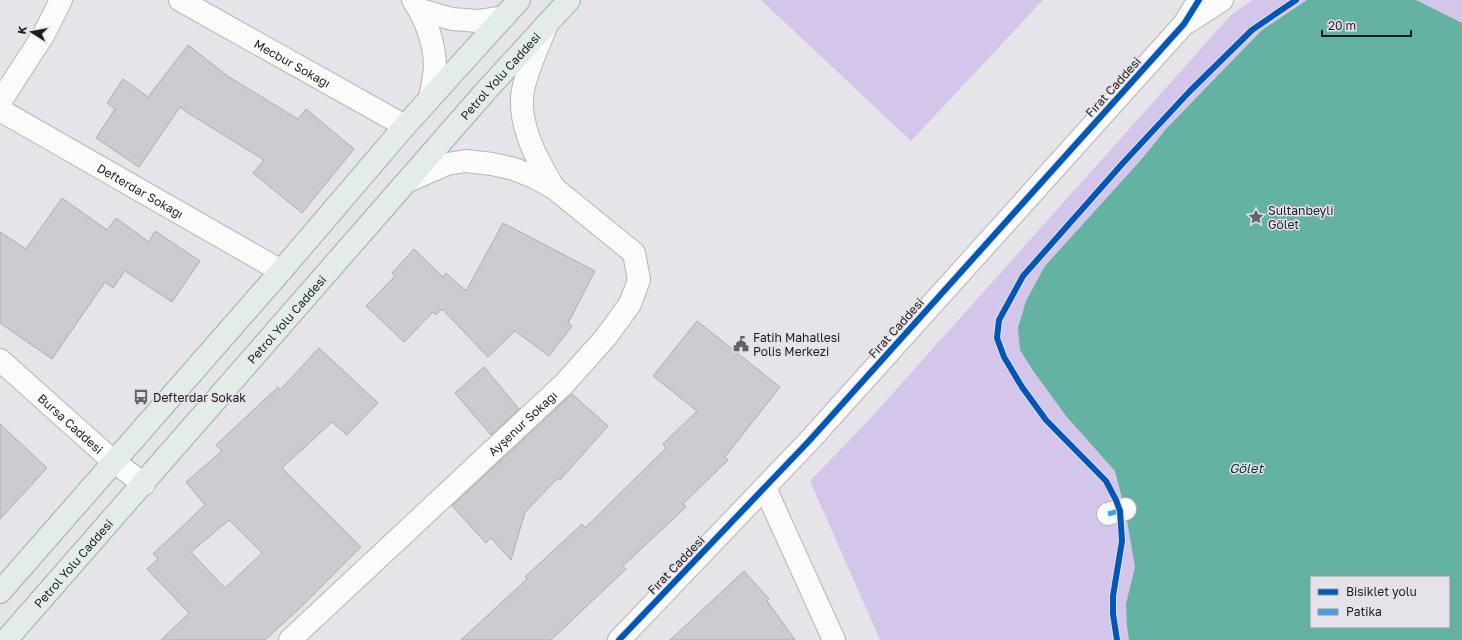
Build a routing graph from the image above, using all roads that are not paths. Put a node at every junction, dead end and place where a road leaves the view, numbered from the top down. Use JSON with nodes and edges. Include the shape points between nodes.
{"nodes":[{"id":1,"x":62,"y":0,"type":"edge"},
{"id":2,"x":180,"y":0,"type":"edge"},
{"id":3,"x":520,"y":0,"type":"edge"},
{"id":4,"x":569,"y":0,"type":"edge"},
{"id":5,"x":1199,"y":0,"type":"edge"},
{"id":6,"x":1222,"y":0,"type":"edge"},
{"id":7,"x":417,"y":5,"type":"edge"},
{"id":8,"x":504,"y":17,"type":"junction"},
{"id":9,"x":548,"y":23,"type":"junction"},
{"id":10,"x":1184,"y":24,"type":"junction"},
{"id":11,"x":430,"y":98,"type":"junction"},
{"id":12,"x":0,"y":102,"type":"edge"},
{"id":13,"x":0,"y":110,"type":"edge"},
{"id":14,"x":405,"y":126,"type":"junction"},
{"id":15,"x":406,"y":182,"type":"junction"},
{"id":16,"x":554,"y":188,"type":"junction"},
{"id":17,"x":281,"y":271,"type":"junction"},
{"id":18,"x":0,"y":360,"type":"edge"},
{"id":19,"x":114,"y":462,"type":"junction"},
{"id":20,"x":144,"y":484,"type":"junction"},
{"id":21,"x":765,"y":488,"type":"junction"},
{"id":22,"x":0,"y":592,"type":"edge"},
{"id":23,"x":6,"y":640,"type":"edge"},
{"id":24,"x":290,"y":640,"type":"edge"},
{"id":25,"x":619,"y":640,"type":"edge"},
{"id":26,"x":834,"y":640,"type":"edge"}],
"edges":[{"from":1,"to":12,"type":"street","via":[[44,34]]},
{"from":2,"to":14,"type":"street","name":"Mecbur Sokağı"},
{"from":3,"to":8,"type":"main road"},
{"from":4,"to":9,"type":"main road","name":"Petrol Yolu Caddesi"},
{"from":5,"to":10,"type":"street"},
{"from":6,"to":10,"type":"street"},
{"from":7,"to":8,"type":"street","via":[[452,18],[478,21]]},
{"from":7,"to":11,"type":"street","via":[[433,44],[435,67]]},
{"from":8,"to":11,"type":"main road"},
{"from":9,"to":15,"type":"main road","name":"Petrol Yolu Caddesi"},
{"from":9,"to":16,"type":"street","via":[[527,75],[522,96],[528,136]]},
{"from":10,"to":21,"type":"street","name":"Fırat Caddesi"},
{"from":11,"to":14,"type":"main road"},
{"from":13,"to":17,"type":"street","name":"Defterdar Sokağı"},
{"from":14,"to":17,"type":"main road"},
{"from":15,"to":16,"type":"street","via":[[447,164],[466,161],[514,169]]},
{"from":15,"to":20,"type":"main road","name":"Petrol Yolu Caddesi"},
{"from":16,"to":24,"type":"street","name":"Ayşenur Sokağı","via":[[634,253],[639,280],[630,304],[606,337],[564,384]]},
{"from":17,"to":19,"type":"main road"},
{"from":18,"to":19,"type":"street","name":"Bursa Caddesi"},
{"from":19,"to":20,"type":"street","name":"Bursa Caddesi"},
{"from":19,"to":22,"type":"main road"},
{"from":20,"to":23,"type":"main road","name":"Petrol Yolu Caddesi"},
{"from":21,"to":25,"type":"street","name":"Fırat Caddesi"},
{"from":21,"to":26,"type":"street"}]}
